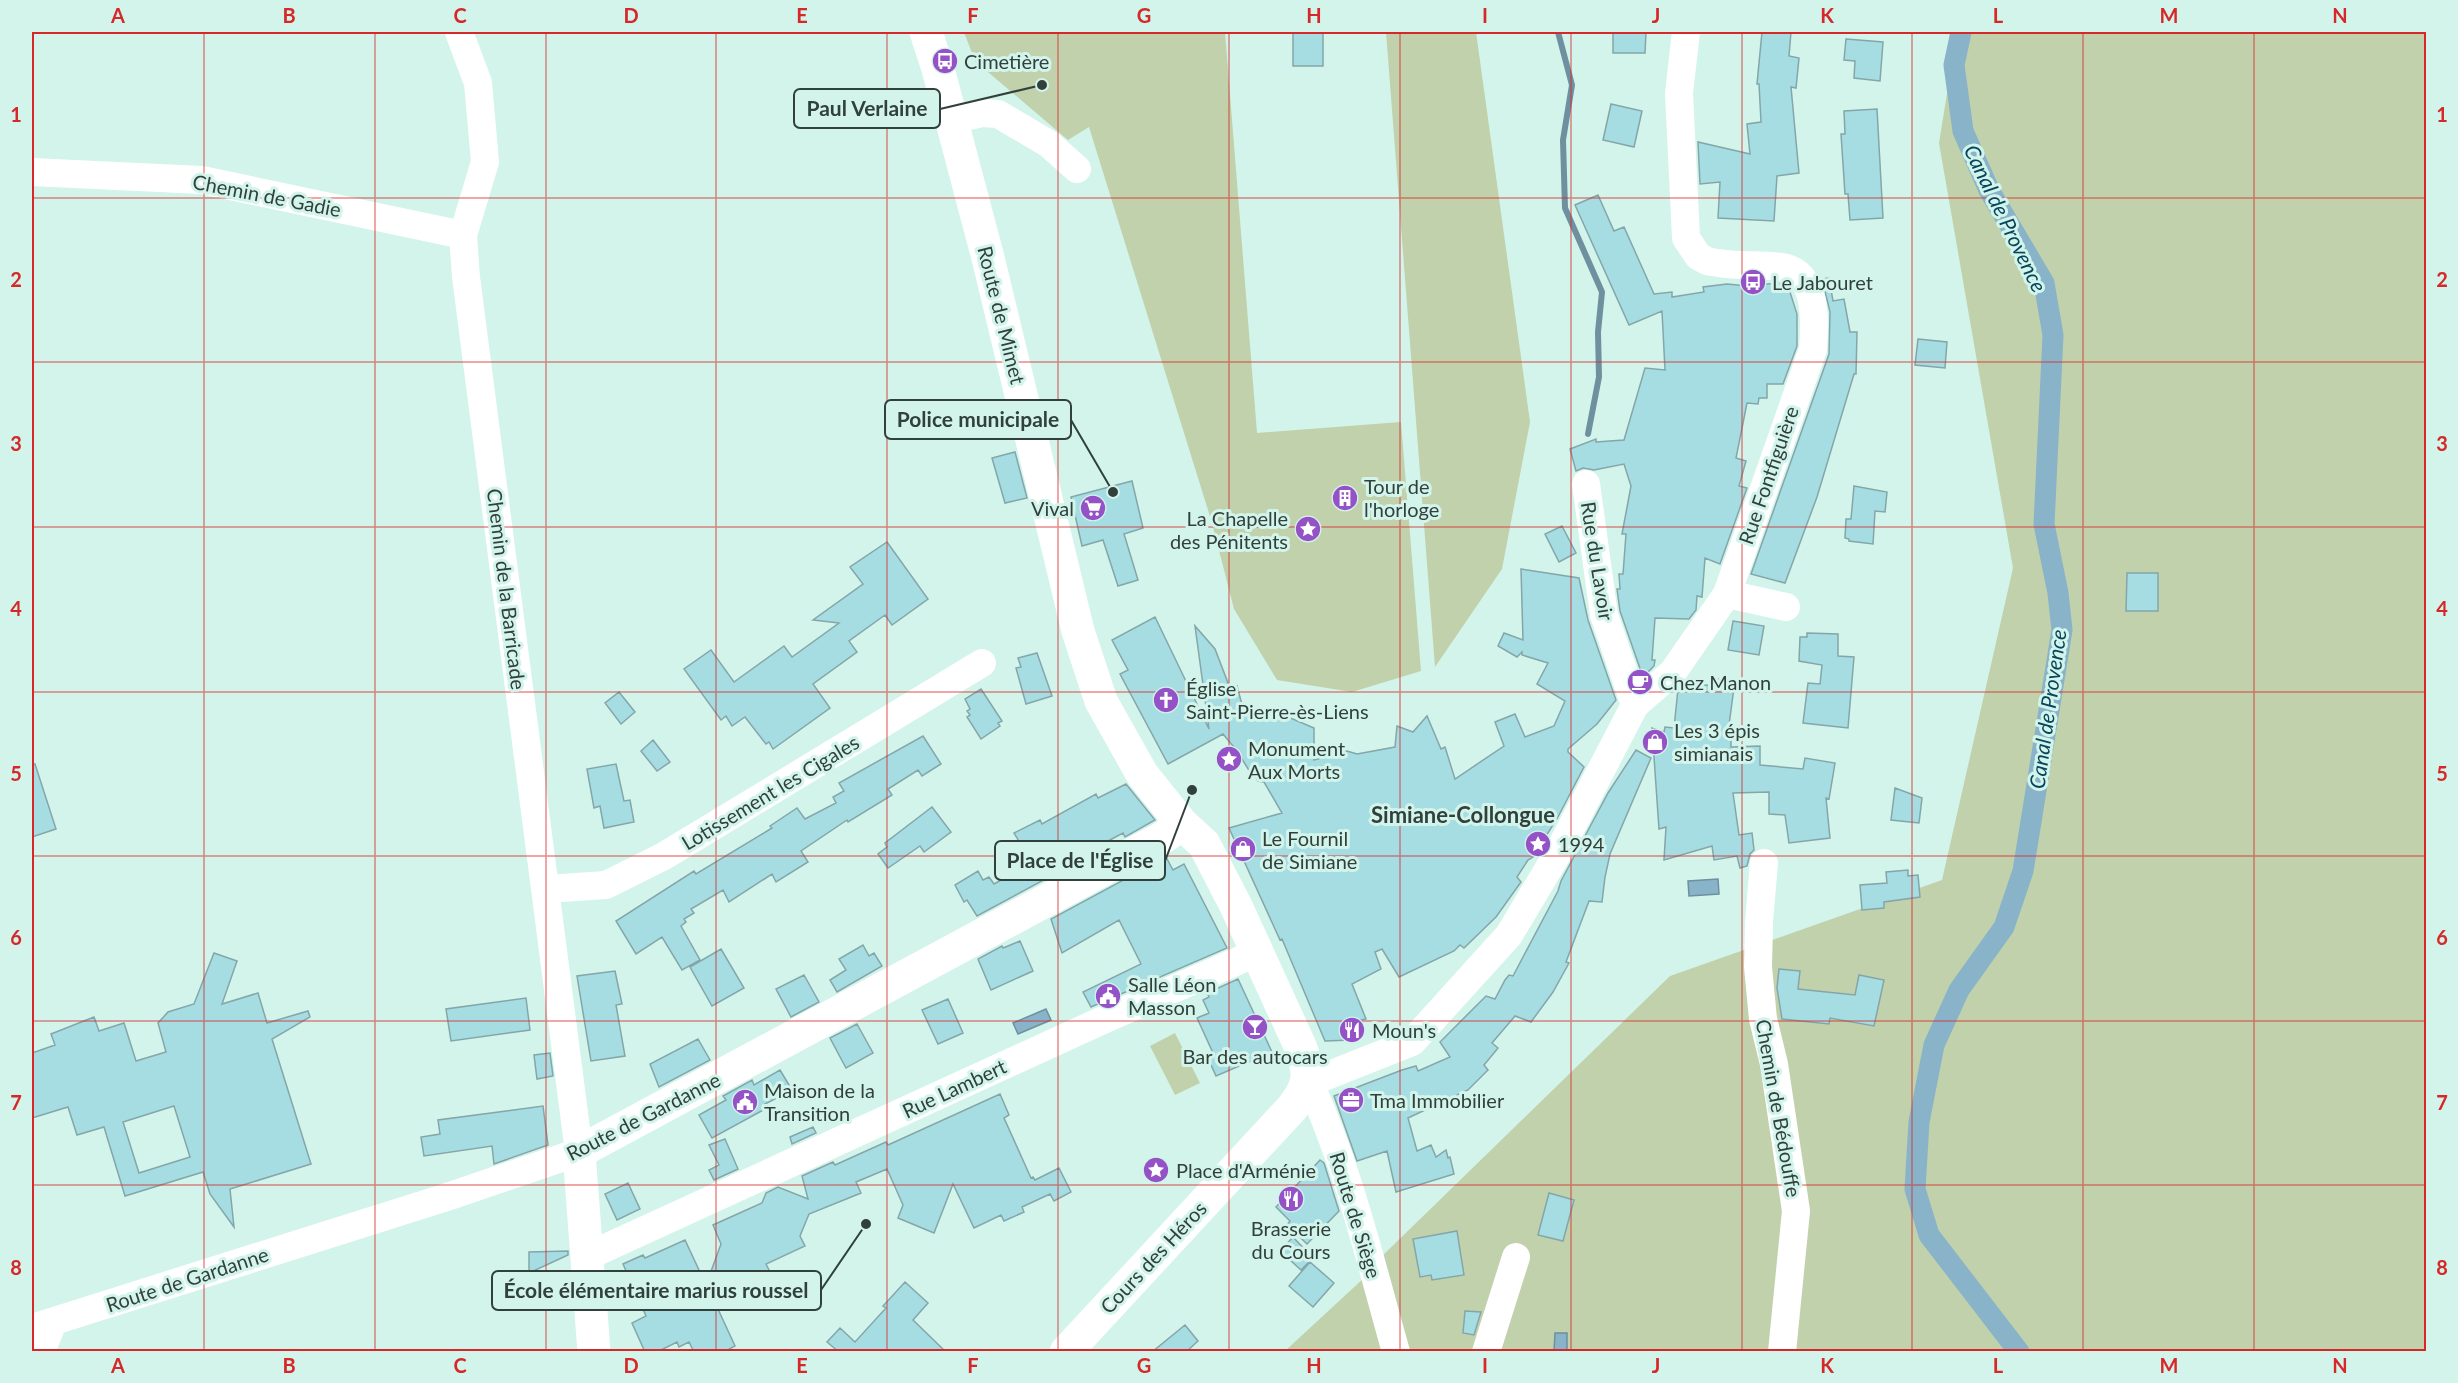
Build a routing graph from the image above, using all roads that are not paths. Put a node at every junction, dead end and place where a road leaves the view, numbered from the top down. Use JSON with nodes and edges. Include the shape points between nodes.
{"nodes":[{"id":1,"x":459,"y":32,"type":"edge"},
{"id":2,"x":926,"y":32,"type":"edge"},
{"id":3,"x":1686,"y":32,"type":"edge"},
{"id":4,"x":951,"y":120,"type":"junction"},
{"id":5,"x":1077,"y":170,"type":"dead end"},
{"id":6,"x":32,"y":172,"type":"edge"},
{"id":7,"x":463,"y":235,"type":"junction"},
{"id":8,"x":1586,"y":484,"type":"dead end"},
{"id":9,"x":1727,"y":594,"type":"junction"},
{"id":10,"x":1786,"y":607,"type":"dead end"},
{"id":11,"x":982,"y":663,"type":"dead end"},
{"id":12,"x":1635,"y":705,"type":"junction"},
{"id":13,"x":1182,"y":824,"type":"junction"},
{"id":14,"x":1764,"y":863,"type":"dead end"},
{"id":15,"x":546,"y":889,"type":"junction"},
{"id":16,"x":1256,"y":953,"type":"junction"},
{"id":17,"x":1308,"y":1080,"type":"junction"},
{"id":18,"x":579,"y":1152,"type":"junction"},
{"id":19,"x":588,"y":1256,"type":"junction"},
{"id":20,"x":1516,"y":1257,"type":"dead end"},
{"id":21,"x":42,"y":1325,"type":"edge"},
{"id":22,"x":41,"y":1352,"type":"edge"},
{"id":23,"x":594,"y":1352,"type":"edge"},
{"id":24,"x":1066,"y":1352,"type":"edge"},
{"id":25,"x":1396,"y":1352,"type":"edge"},
{"id":26,"x":1486,"y":1352,"type":"edge"},
{"id":27,"x":1782,"y":1352,"type":"edge"}],
"edges":[{"from":1,"to":7,"type":"street","name":"Chemin de la Barricade","via":[[478,83],[485,162]]},
{"from":2,"to":4,"type":"main road","name":"Route de Mimet"},
{"from":3,"to":9,"type":"street","name":"Rue Fontfiguière","via":[[1679,93],[1686,238],[1698,255],[1715,263],[1791,269],[1809,290],[1814,317],[1813,349]]},
{"from":4,"to":5,"type":"street","via":[[982,113],[998,114],[1048,144]]},
{"from":4,"to":13,"type":"main road","name":"Route de Mimet","via":[[1078,630],[1101,701],[1142,774]]},
{"from":6,"to":7,"type":"street","name":"Chemin de Gadie","via":[[202,180]]},
{"from":7,"to":15,"type":"street","name":"Chemin de la Barricade"},
{"from":8,"to":12,"type":"street","name":"Rue du Lavoir","via":[[1604,615]]},
{"from":9,"to":10,"type":"street"},
{"from":9,"to":12,"type":"street","name":"Rue Fontfiguière","via":[[1673,672]]},
{"from":11,"to":15,"type":"street","name":"Lotissement les Cigales","via":[[664,856],[606,885]]},
{"from":12,"to":17,"type":"street","via":[[1559,851],[1509,935],[1412,1042]]},
{"from":13,"to":16,"type":"main road","name":"Route de Mimet","via":[[1204,844]]},
{"from":13,"to":18,"type":"main road","name":"Route de Gardanne"},
{"from":14,"to":27,"type":"street","name":"Chemin de Bédouffe","via":[[1759,977],[1796,1211]]},
{"from":15,"to":18,"type":"street","name":"Chemin de la Barricade"},
{"from":16,"to":17,"type":"main road","name":"Route de Mimet","via":[[1300,1046]]},
{"from":16,"to":19,"type":"street","name":"Rue Lambert"},
{"from":17,"to":24,"type":"main road","name":"Cours des Héros","via":[[1292,1108]]},
{"from":17,"to":25,"type":"street","name":"Route de Siège","via":[[1353,1200]]},
{"from":18,"to":19,"type":"main road"},
{"from":18,"to":21,"type":"street","name":"Route de Gardanne"},
{"from":19,"to":23,"type":"main road"},
{"from":20,"to":26,"type":"street"},
{"from":21,"to":22,"type":"street"}]}
